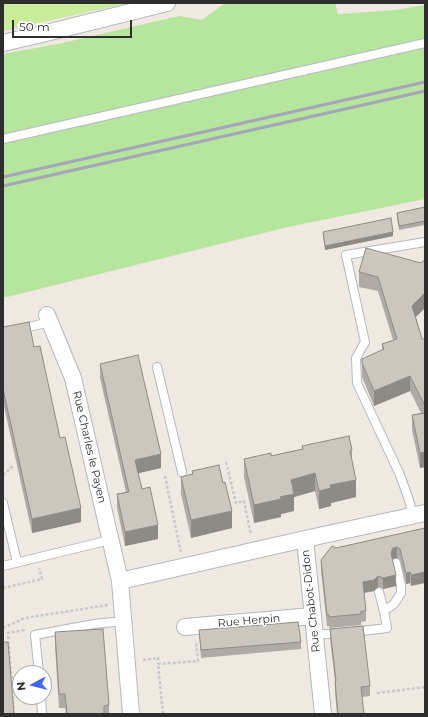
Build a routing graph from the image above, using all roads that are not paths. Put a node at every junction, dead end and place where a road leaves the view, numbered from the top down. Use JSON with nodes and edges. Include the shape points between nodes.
{"nodes":[{"id":1,"x":167,"y":3,"type":"edge"},
{"id":2,"x":3,"y":43,"type":"edge"},
{"id":3,"x":425,"y":43,"type":"edge"},
{"id":4,"x":3,"y":139,"type":"edge"},
{"id":5,"x":425,"y":242,"type":"edge"},
{"id":6,"x":49,"y":319,"type":"joint"},
{"id":7,"x":3,"y":333,"type":"edge"},
{"id":8,"x":157,"y":368,"type":"dead end"},
{"id":9,"x":182,"y":472,"type":"dead end"},
{"id":10,"x":3,"y":503,"type":"edge"},
{"id":11,"x":419,"y":515,"type":"edge"},
{"id":12,"x":305,"y":539,"type":"junction"},
{"id":13,"x":110,"y":540,"type":"junction"},
{"id":14,"x":17,"y":562,"type":"junction"},
{"id":15,"x":396,"y":563,"type":"dead end"},
{"id":16,"x":3,"y":566,"type":"edge"},
{"id":17,"x":120,"y":581,"type":"junction"},
{"id":18,"x":380,"y":592,"type":"dead end"},
{"id":19,"x":384,"y":611,"type":"junction"},
{"id":20,"x":313,"y":616,"type":"junction"},
{"id":21,"x":124,"y":621,"type":"junction"},
{"id":22,"x":190,"y":627,"type":"road end"},
{"id":23,"x":315,"y":636,"type":"junction"},
{"id":24,"x":38,"y":665,"type":"edge"},
{"id":25,"x":131,"y":714,"type":"edge"},
{"id":26,"x":323,"y":714,"type":"edge"}],
"edges":[{"from":1,"to":2,"type":"street"},
{"from":3,"to":4,"type":"lane"},
{"from":5,"to":11,"type":"lane","via":[[346,255],[365,342],[356,358],[357,383],[409,500]]},
{"from":6,"to":7,"type":"lane"},
{"from":6,"to":13,"type":"street","name":"Rue Charles le Payen","via":[[73,378]]},
{"from":8,"to":9,"type":"lane"},
{"from":10,"to":14,"type":"lane"},
{"from":11,"to":12,"type":"street","name":"Rue Chabot-Didon"},
{"from":12,"to":17,"type":"street"},
{"from":12,"to":20,"type":"street","name":"Rue Chabot-Didon"},
{"from":13,"to":14,"type":"lane"},
{"from":13,"to":17,"type":"street","name":"Rue Charles le Payen"},
{"from":14,"to":16,"type":"lane"},
{"from":15,"to":19,"type":"lane","via":[[401,594],[394,604]]},
{"from":17,"to":21,"type":"street","name":"Rue Charles le Payen"},
{"from":18,"to":19,"type":"lane"},
{"from":19,"to":23,"type":"lane","via":[[387,628]]},
{"from":20,"to":22,"type":"street","name":"Rue Herpin"},
{"from":20,"to":23,"type":"street","name":"Rue Chabot-Didon"},
{"from":21,"to":24,"type":"lane","via":[[36,635]]},
{"from":21,"to":25,"type":"street","name":"Rue Charles le Payen"},
{"from":23,"to":26,"type":"street","name":"Rue Chabot-Didon"}]}
